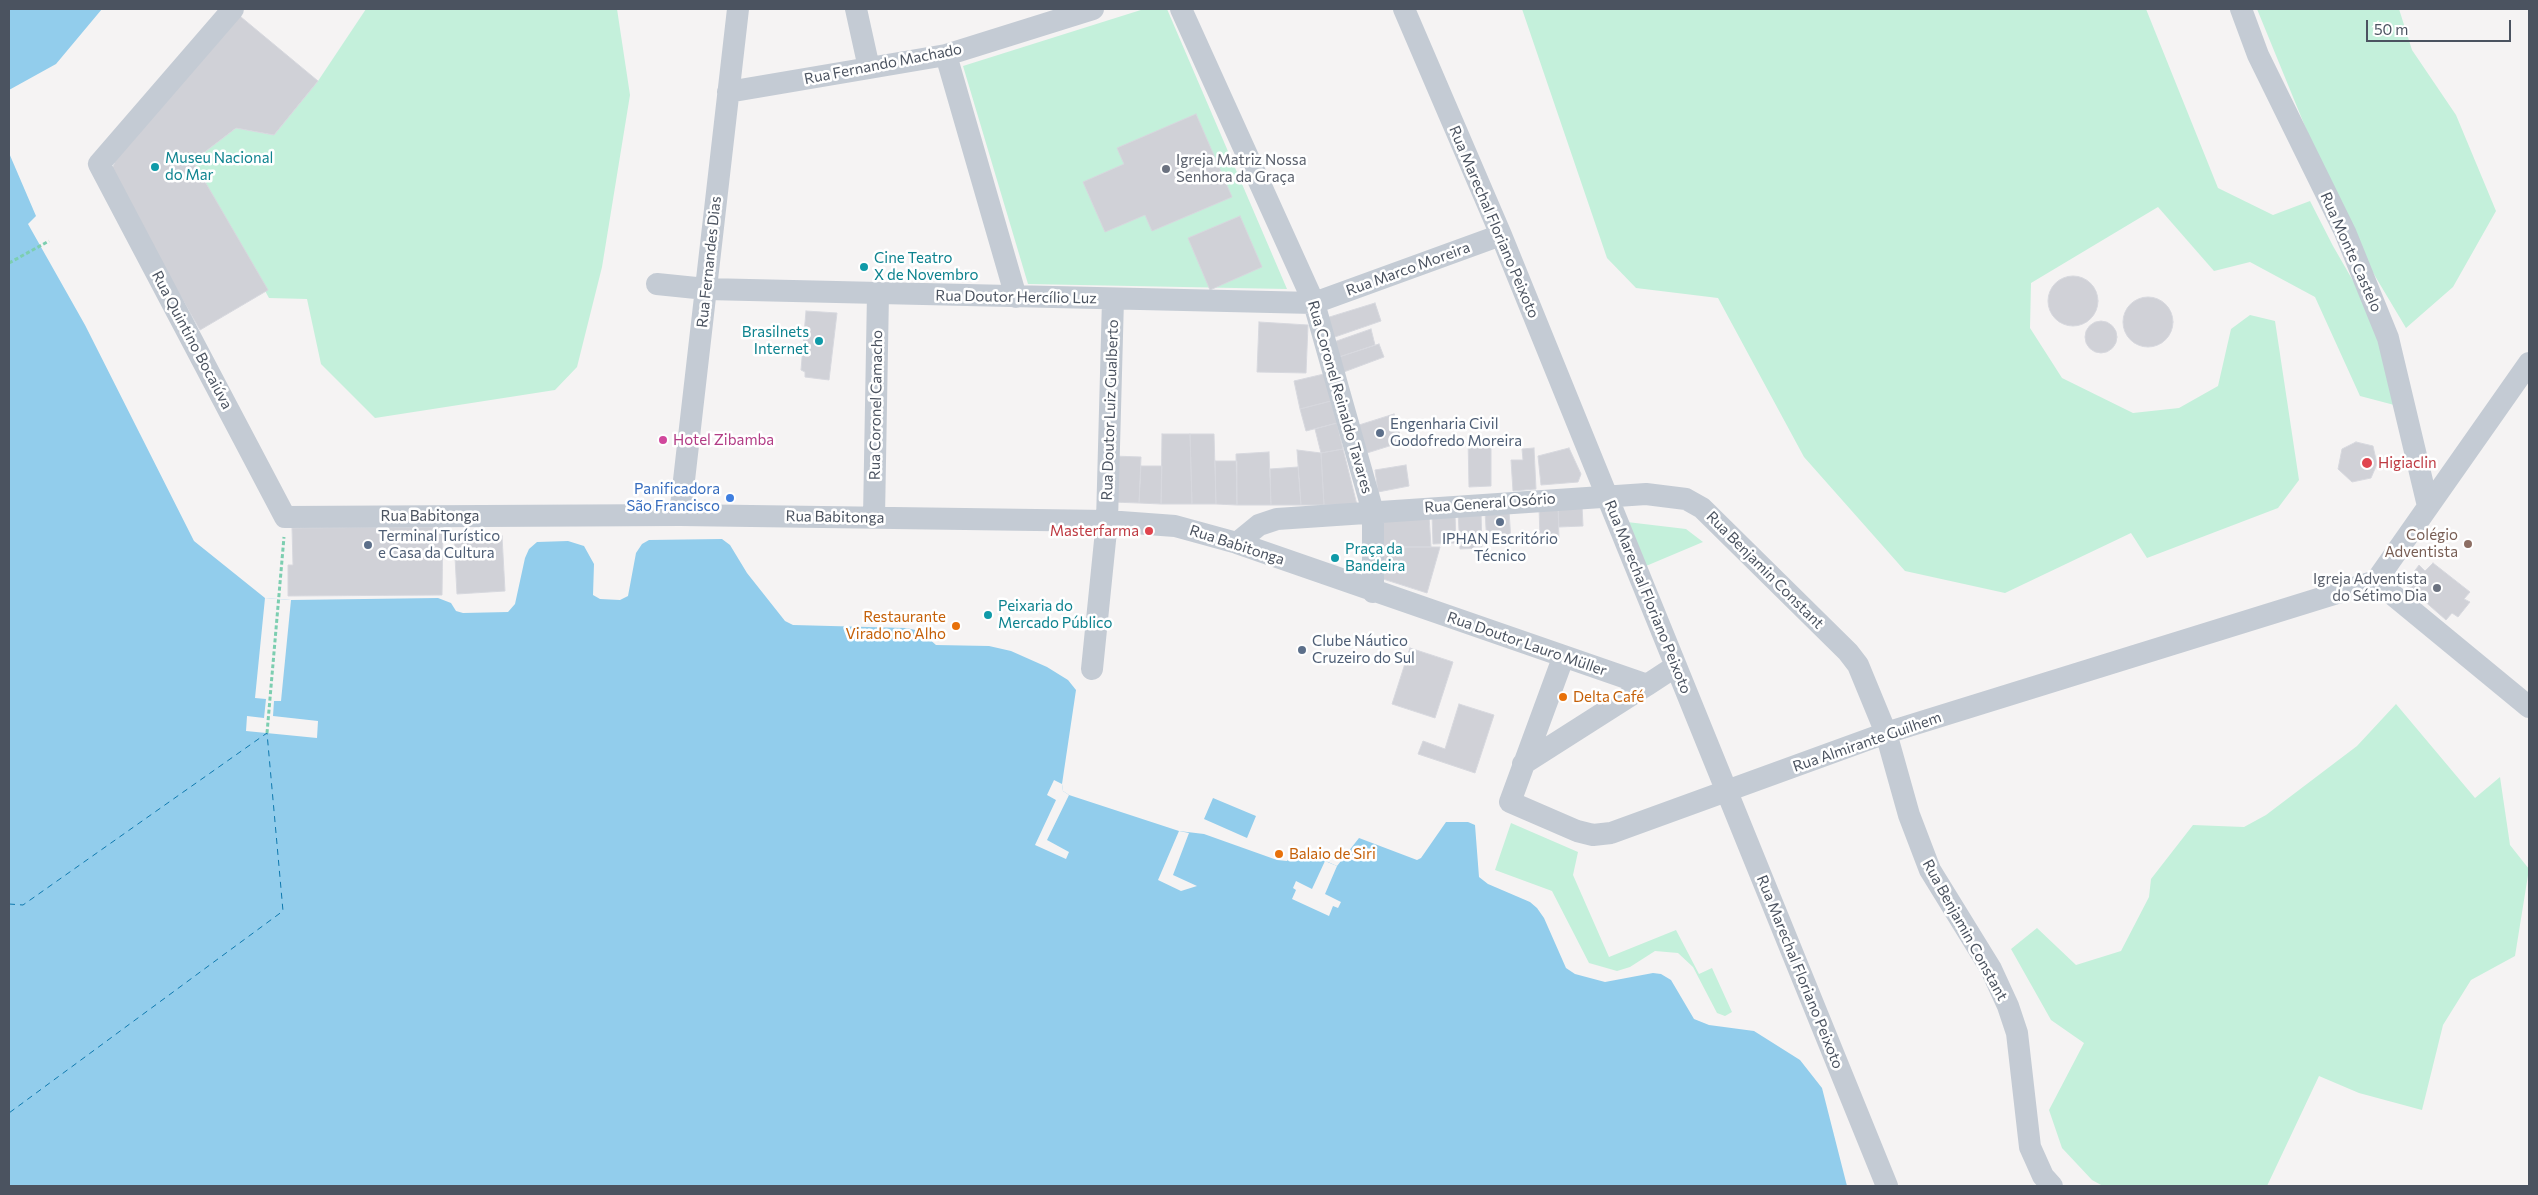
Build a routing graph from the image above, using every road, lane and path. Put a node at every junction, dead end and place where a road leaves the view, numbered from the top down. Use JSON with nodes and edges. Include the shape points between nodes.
{"nodes":[{"id":1,"x":233,"y":9,"type":"edge"},
{"id":2,"x":738,"y":9,"type":"edge"},
{"id":3,"x":856,"y":9,"type":"edge"},
{"id":4,"x":1093,"y":9,"type":"edge"},
{"id":5,"x":1181,"y":9,"type":"edge"},
{"id":6,"x":1404,"y":9,"type":"edge"},
{"id":7,"x":2241,"y":9,"type":"edge"},
{"id":8,"x":946,"y":55,"type":"junction"},
{"id":9,"x":869,"y":68,"type":"junction"},
{"id":10,"x":728,"y":92,"type":"junction"},
{"id":11,"x":1501,"y":235,"type":"junction"},
{"id":12,"x":49,"y":241,"type":"dead end"},
{"id":13,"x":9,"y":263,"type":"edge"},
{"id":14,"x":657,"y":284,"type":"dead end"},
{"id":15,"x":706,"y":289,"type":"junction"},
{"id":16,"x":878,"y":293,"type":"junction"},
{"id":17,"x":1016,"y":297,"type":"junction"},
{"id":18,"x":1113,"y":299,"type":"junction"},
{"id":19,"x":1314,"y":303,"type":"junction"},
{"id":20,"x":2529,"y":363,"type":"edge"},
{"id":21,"x":1607,"y":496,"type":"junction"},
{"id":22,"x":2428,"y":506,"type":"junction"},
{"id":23,"x":1373,"y":512,"type":"junction"},
{"id":24,"x":680,"y":515,"type":"junction"},
{"id":25,"x":285,"y":517,"type":"junction"},
{"id":26,"x":874,"y":517,"type":"junction"},
{"id":27,"x":1107,"y":521,"type":"junction"},
{"id":28,"x":1236,"y":543,"type":"junction"},
{"id":29,"x":2376,"y":581,"type":"junction"},
{"id":30,"x":1374,"y":592,"type":"junction"},
{"id":31,"x":1563,"y":658,"type":"junction"},
{"id":32,"x":1676,"y":666,"type":"junction"},
{"id":33,"x":1092,"y":670,"type":"dead end"},
{"id":34,"x":1647,"y":685,"type":"junction"},
{"id":35,"x":2529,"y":707,"type":"edge"},
{"id":36,"x":267,"y":733,"type":"dead end"},
{"id":37,"x":1886,"y":733,"type":"junction"},
{"id":38,"x":1524,"y":764,"type":"junction"},
{"id":39,"x":1727,"y":791,"type":"junction"},
{"id":40,"x":1887,"y":1186,"type":"edge"},
{"id":41,"x":2052,"y":1186,"type":"edge"}],
"edges":[{"from":1,"to":25,"type":"street","name":"Rua Quintino Bocaiúva","via":[[100,164]]},
{"from":2,"to":10,"type":"street","name":"Rua Fernandes Dias"},
{"from":3,"to":9,"type":"street"},
{"from":4,"to":8,"type":"street","name":"Rua Fernando Machado"},
{"from":5,"to":19,"type":"street","name":"Rua Coronel Reinaldo Tavares"},
{"from":6,"to":11,"type":"street","name":"Rua Marechal Floriano Peixoto"},
{"from":7,"to":22,"type":"street","name":"Rua Monte Castelo","via":[[2262,63],[2345,232],[2388,338]]},
{"from":8,"to":9,"type":"street","name":"Rua Fernando Machado"},
{"from":8,"to":17,"type":"street"},
{"from":9,"to":10,"type":"street","name":"Rua Fernando Machado"},
{"from":10,"to":15,"type":"street","name":"Rua Fernandes Dias"},
{"from":11,"to":19,"type":"street","name":"Rua Marco Moreira"},
{"from":11,"to":21,"type":"street","name":"Rua Marechal Floriano Peixoto"},
{"from":12,"to":13,"type":"path"},
{"from":14,"to":15,"type":"street","name":"Rua Doutor Hercílio Luz"},
{"from":15,"to":16,"type":"street","name":"Rua Doutor Hercílio Luz"},
{"from":15,"to":24,"type":"street","name":"Rua Fernandes Dias"},
{"from":16,"to":17,"type":"street","name":"Rua Doutor Hercílio Luz"},
{"from":16,"to":26,"type":"street","name":"Rua Coronel Camacho"},
{"from":17,"to":18,"type":"street","name":"Rua Doutor Hercílio Luz"},
{"from":18,"to":19,"type":"street","name":"Rua Doutor Hercílio Luz"},
{"from":18,"to":27,"type":"street","name":"Rua Doutor Luiz Gualberto"},
{"from":19,"to":23,"type":"street","name":"Rua Coronel Reinaldo Tavares"},
{"from":20,"to":22,"type":"street"},
{"from":21,"to":23,"type":"street","name":"Rua General Osório"},
{"from":21,"to":32,"type":"street","name":"Rua Marechal Floriano Peixoto"},
{"from":21,"to":37,"type":"street","name":"Rua Benjamin Constant","via":[[1664,495],[1686,499],[1702,508],[1848,652],[1866,681]]},
{"from":22,"to":29,"type":"street"},
{"from":23,"to":28,"type":"street","via":[[1277,519],[1259,525]]},
{"from":23,"to":30,"type":"street"},
{"from":24,"to":25,"type":"street","name":"Rua Babitonga"},
{"from":24,"to":26,"type":"street","name":"Rua Babitonga"},
{"from":25,"to":36,"type":"path"},
{"from":26,"to":27,"type":"street","name":"Rua Babitonga"},
{"from":27,"to":28,"type":"street","name":"Rua Babitonga","via":[[1175,526]]},
{"from":27,"to":33,"type":"street","name":"Rua Doutor Luiz Gualberto"},
{"from":28,"to":30,"type":"street","name":"Rua Babitonga"},
{"from":29,"to":35,"type":"street"},
{"from":29,"to":37,"type":"street","name":"Rua Almirante Guilhem"},
{"from":30,"to":31,"type":"street","name":"Rua Doutor Lauro Müller"},
{"from":31,"to":34,"type":"street","name":"Rua Doutor Lauro Müller"},
{"from":31,"to":38,"type":"street","name":"Rua Almirante Guilhem"},
{"from":32,"to":34,"type":"street"},
{"from":32,"to":39,"type":"street","name":"Rua Marechal Floriano Peixoto"},
{"from":34,"to":38,"type":"street"},
{"from":37,"to":39,"type":"street","name":"Rua Almirante Guilhem"},
{"from":37,"to":41,"type":"street","name":"Rua Benjamin Constant","via":[[1909,815],[1930,870],[1991,969],[2008,1006],[2017,1033],[2030,1146]]},
{"from":38,"to":39,"type":"street","name":"Rua Almirante Guilhem","via":[[1510,802],[1593,835],[1611,833]]},
{"from":39,"to":40,"type":"street","name":"Rua Marechal Floriano Peixoto"}]}
